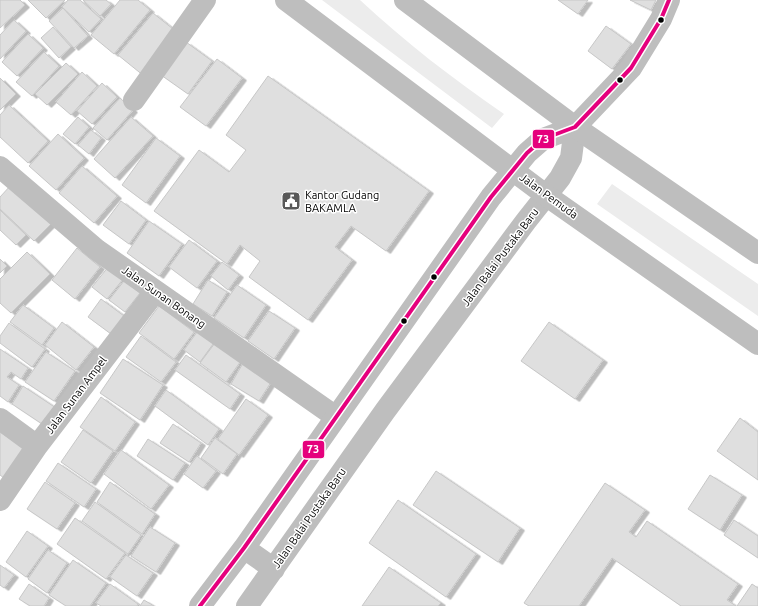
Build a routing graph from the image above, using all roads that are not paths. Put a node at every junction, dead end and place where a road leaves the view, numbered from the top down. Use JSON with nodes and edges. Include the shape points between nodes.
{"nodes":[{"id":1,"x":206,"y":0,"type":"edge"},
{"id":2,"x":286,"y":0,"type":"edge"},
{"id":3,"x":405,"y":0,"type":"edge"},
{"id":4,"x":669,"y":0,"type":"edge"},
{"id":5,"x":134,"y":100,"type":"dead end"},
{"id":6,"x":575,"y":127,"type":"junction"},
{"id":7,"x":0,"y":167,"type":"edge"},
{"id":8,"x":513,"y":170,"type":"junction"},
{"id":9,"x":547,"y":196,"type":"junction"},
{"id":10,"x":758,"y":253,"type":"edge"},
{"id":11,"x":155,"y":292,"type":"junction"},
{"id":12,"x":758,"y":344,"type":"edge"},
{"id":13,"x":336,"y":417,"type":"junction"},
{"id":14,"x":0,"y":419,"type":"edge"},
{"id":15,"x":37,"y":446,"type":"junction"},
{"id":16,"x":0,"y":500,"type":"edge"},
{"id":17,"x":244,"y":548,"type":"junction"},
{"id":18,"x":274,"y":568,"type":"junction"},
{"id":19,"x":200,"y":606,"type":"edge"},
{"id":20,"x":247,"y":606,"type":"edge"}],
"edges":[{"from":1,"to":5,"type":"street"},
{"from":2,"to":8,"type":"street","name":"Jalan Pemuda"},
{"from":3,"to":6,"type":"street"},
{"from":4,"to":6,"type":"street","via":[[661,19],[631,68]]},
{"from":6,"to":8,"type":"street","via":[[543,139]]},
{"from":6,"to":9,"type":"street","name":"Jalan Balai Pustaka Baru","via":[[571,158]]},
{"from":6,"to":10,"type":"street"},
{"from":7,"to":11,"type":"street","name":"Jalan Sunan Bonang","via":[[81,237]]},
{"from":8,"to":9,"type":"street","name":"Jalan Pemuda"},
{"from":8,"to":13,"type":"street","via":[[491,197]]},
{"from":9,"to":12,"type":"street","name":"Jalan Pemuda"},
{"from":9,"to":18,"type":"street","name":"Jalan Balai Pustaka Baru","via":[[526,220],[385,411]]},
{"from":11,"to":13,"type":"street","name":"Jalan Sunan Bonang"},
{"from":11,"to":15,"type":"street","name":"Jalan Sunan Ampel"},
{"from":13,"to":17,"type":"street"},
{"from":14,"to":15,"type":"street"},
{"from":15,"to":16,"type":"street","name":"Jalan Sunan Ampel"},
{"from":17,"to":18,"type":"street"},
{"from":17,"to":19,"type":"street"},
{"from":18,"to":20,"type":"street","name":"Jalan Balai Pustaka Baru"}]}
